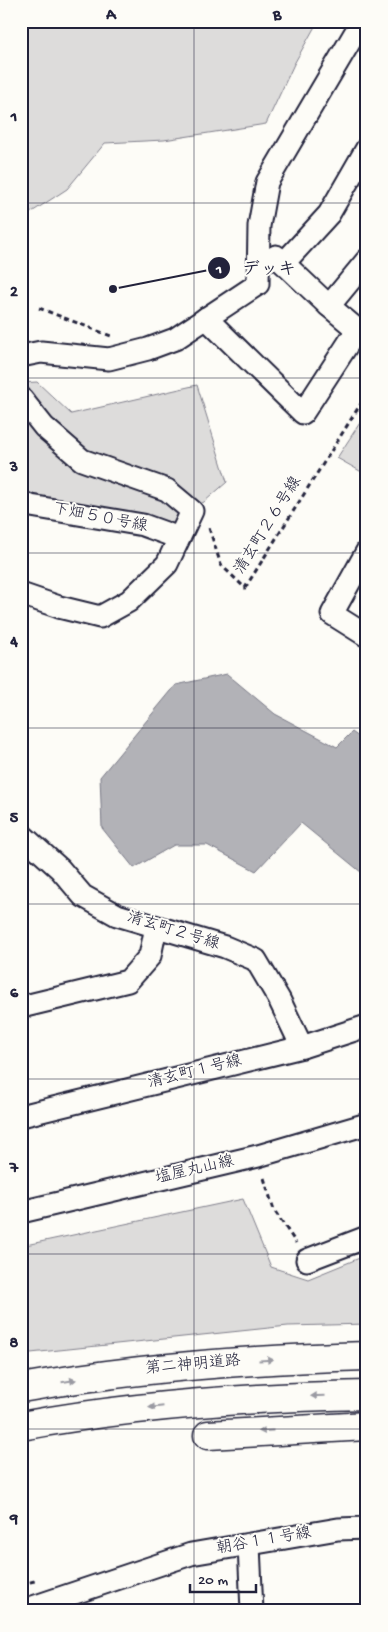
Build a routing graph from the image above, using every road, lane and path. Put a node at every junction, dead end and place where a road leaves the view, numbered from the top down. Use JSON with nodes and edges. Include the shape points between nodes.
{"nodes":[{"id":1,"x":362,"y":21,"type":"edge"},
{"id":2,"x":367,"y":148,"type":"edge"},
{"id":3,"x":367,"y":260,"type":"edge"},
{"id":4,"x":284,"y":263,"type":"junction"},
{"id":5,"x":258,"y":268,"type":"junction"},
{"id":6,"x":329,"y":306,"type":"junction"},
{"id":7,"x":39,"y":308,"type":"dead end"},
{"id":8,"x":206,"y":318,"type":"junction"},
{"id":9,"x":362,"y":334,"type":"edge"},
{"id":10,"x":144,"y":350,"type":"junction"},
{"id":11,"x":21,"y":356,"type":"edge"},
{"id":12,"x":21,"y":398,"type":"edge"},
{"id":13,"x":367,"y":399,"type":"edge"},
{"id":14,"x":21,"y":502,"type":"edge"},
{"id":15,"x":192,"y":511,"type":"junction"},
{"id":16,"x":179,"y":538,"type":"junction"},
{"id":17,"x":367,"y":551,"type":"edge"},
{"id":18,"x":21,"y":594,"type":"edge"},
{"id":19,"x":367,"y":636,"type":"edge"},
{"id":20,"x":21,"y":834,"type":"edge"},
{"id":21,"x":156,"y":926,"type":"junction"},
{"id":22,"x":21,"y":1007,"type":"edge"},
{"id":23,"x":367,"y":1026,"type":"edge"},
{"id":24,"x":302,"y":1047,"type":"junction"},
{"id":25,"x":21,"y":1116,"type":"edge"},
{"id":26,"x":367,"y":1124,"type":"edge"},
{"id":27,"x":264,"y":1178,"type":"dead end"},
{"id":28,"x":21,"y":1212,"type":"edge"},
{"id":29,"x":367,"y":1237,"type":"edge"},
{"id":30,"x":307,"y":1260,"type":"joint"},
{"id":31,"x":367,"y":1356,"type":"edge"},
{"id":32,"x":21,"y":1388,"type":"edge"},
{"id":33,"x":367,"y":1395,"type":"edge"},
{"id":34,"x":21,"y":1426,"type":"edge"},
{"id":35,"x":367,"y":1426,"type":"edge"},
{"id":36,"x":208,"y":1436,"type":"dead end"},
{"id":37,"x":367,"y":1528,"type":"edge"},
{"id":38,"x":249,"y":1545,"type":"junction"},
{"id":39,"x":21,"y":1611,"type":"edge"},
{"id":40,"x":252,"y":1611,"type":"edge"}],
"edges":[{"from":1,"to":5,"type":"street","via":[[267,182],[259,226]]},
{"from":2,"to":4,"type":"street","via":[[330,214]]},
{"from":3,"to":6,"type":"street"},
{"from":4,"to":5,"type":"street","via":[[276,256]]},
{"from":4,"to":6,"type":"street"},
{"from":5,"to":8,"type":"street","via":[[258,284]]},
{"from":6,"to":9,"type":"street"},
{"from":7,"to":10,"type":"path"},
{"from":8,"to":9,"type":"street","via":[[303,413]]},
{"from":8,"to":10,"type":"street","via":[[175,339]]},
{"from":10,"to":11,"type":"street","via":[[109,359],[41,352]]},
{"from":12,"to":15,"type":"street","via":[[44,427],[82,460],[167,490]]},
{"from":13,"to":15,"type":"path","name":"清玄町２６号線","via":[[360,405],[245,588],[222,565],[206,522]]},
{"from":14,"to":16,"type":"street","name":"下畑５０号線","via":[[142,525]]},
{"from":15,"to":16,"type":"street"},
{"from":16,"to":18,"type":"street","via":[[167,564],[129,601],[100,617]]},
{"from":17,"to":19,"type":"street","via":[[332,614]]},
{"from":20,"to":21,"type":"street","name":"清玄町２号線","via":[[60,869],[83,896],[117,915]]},
{"from":21,"to":22,"type":"street","via":[[150,956],[128,981]]},
{"from":21,"to":24,"type":"street","name":"清玄町２号線","via":[[256,960]]},
{"from":23,"to":24,"type":"street","name":"清玄町１号線"},
{"from":24,"to":25,"type":"street","name":"清玄町１号線"},
{"from":26,"to":28,"type":"street","name":"塩屋丸山線","via":[[258,1156]]},
{"from":27,"to":30,"type":"path","via":[[274,1210]]},
{"from":29,"to":30,"type":"street"},
{"from":32,"to":31,"type":"highway","name":"第二神明道路","one_way":true,"via":[[149,1370]]},
{"from":33,"to":34,"type":"highway","one_way":true,"via":[[208,1402],[117,1411]]},
{"from":35,"to":36,"type":"highway","one_way":true},
{"from":37,"to":38,"type":"street","name":"朝谷１１号線","via":[[338,1529]]},
{"from":38,"to":39,"type":"street","name":"朝谷１１号線","via":[[191,1554]]},
{"from":38,"to":40,"type":"street"}]}
